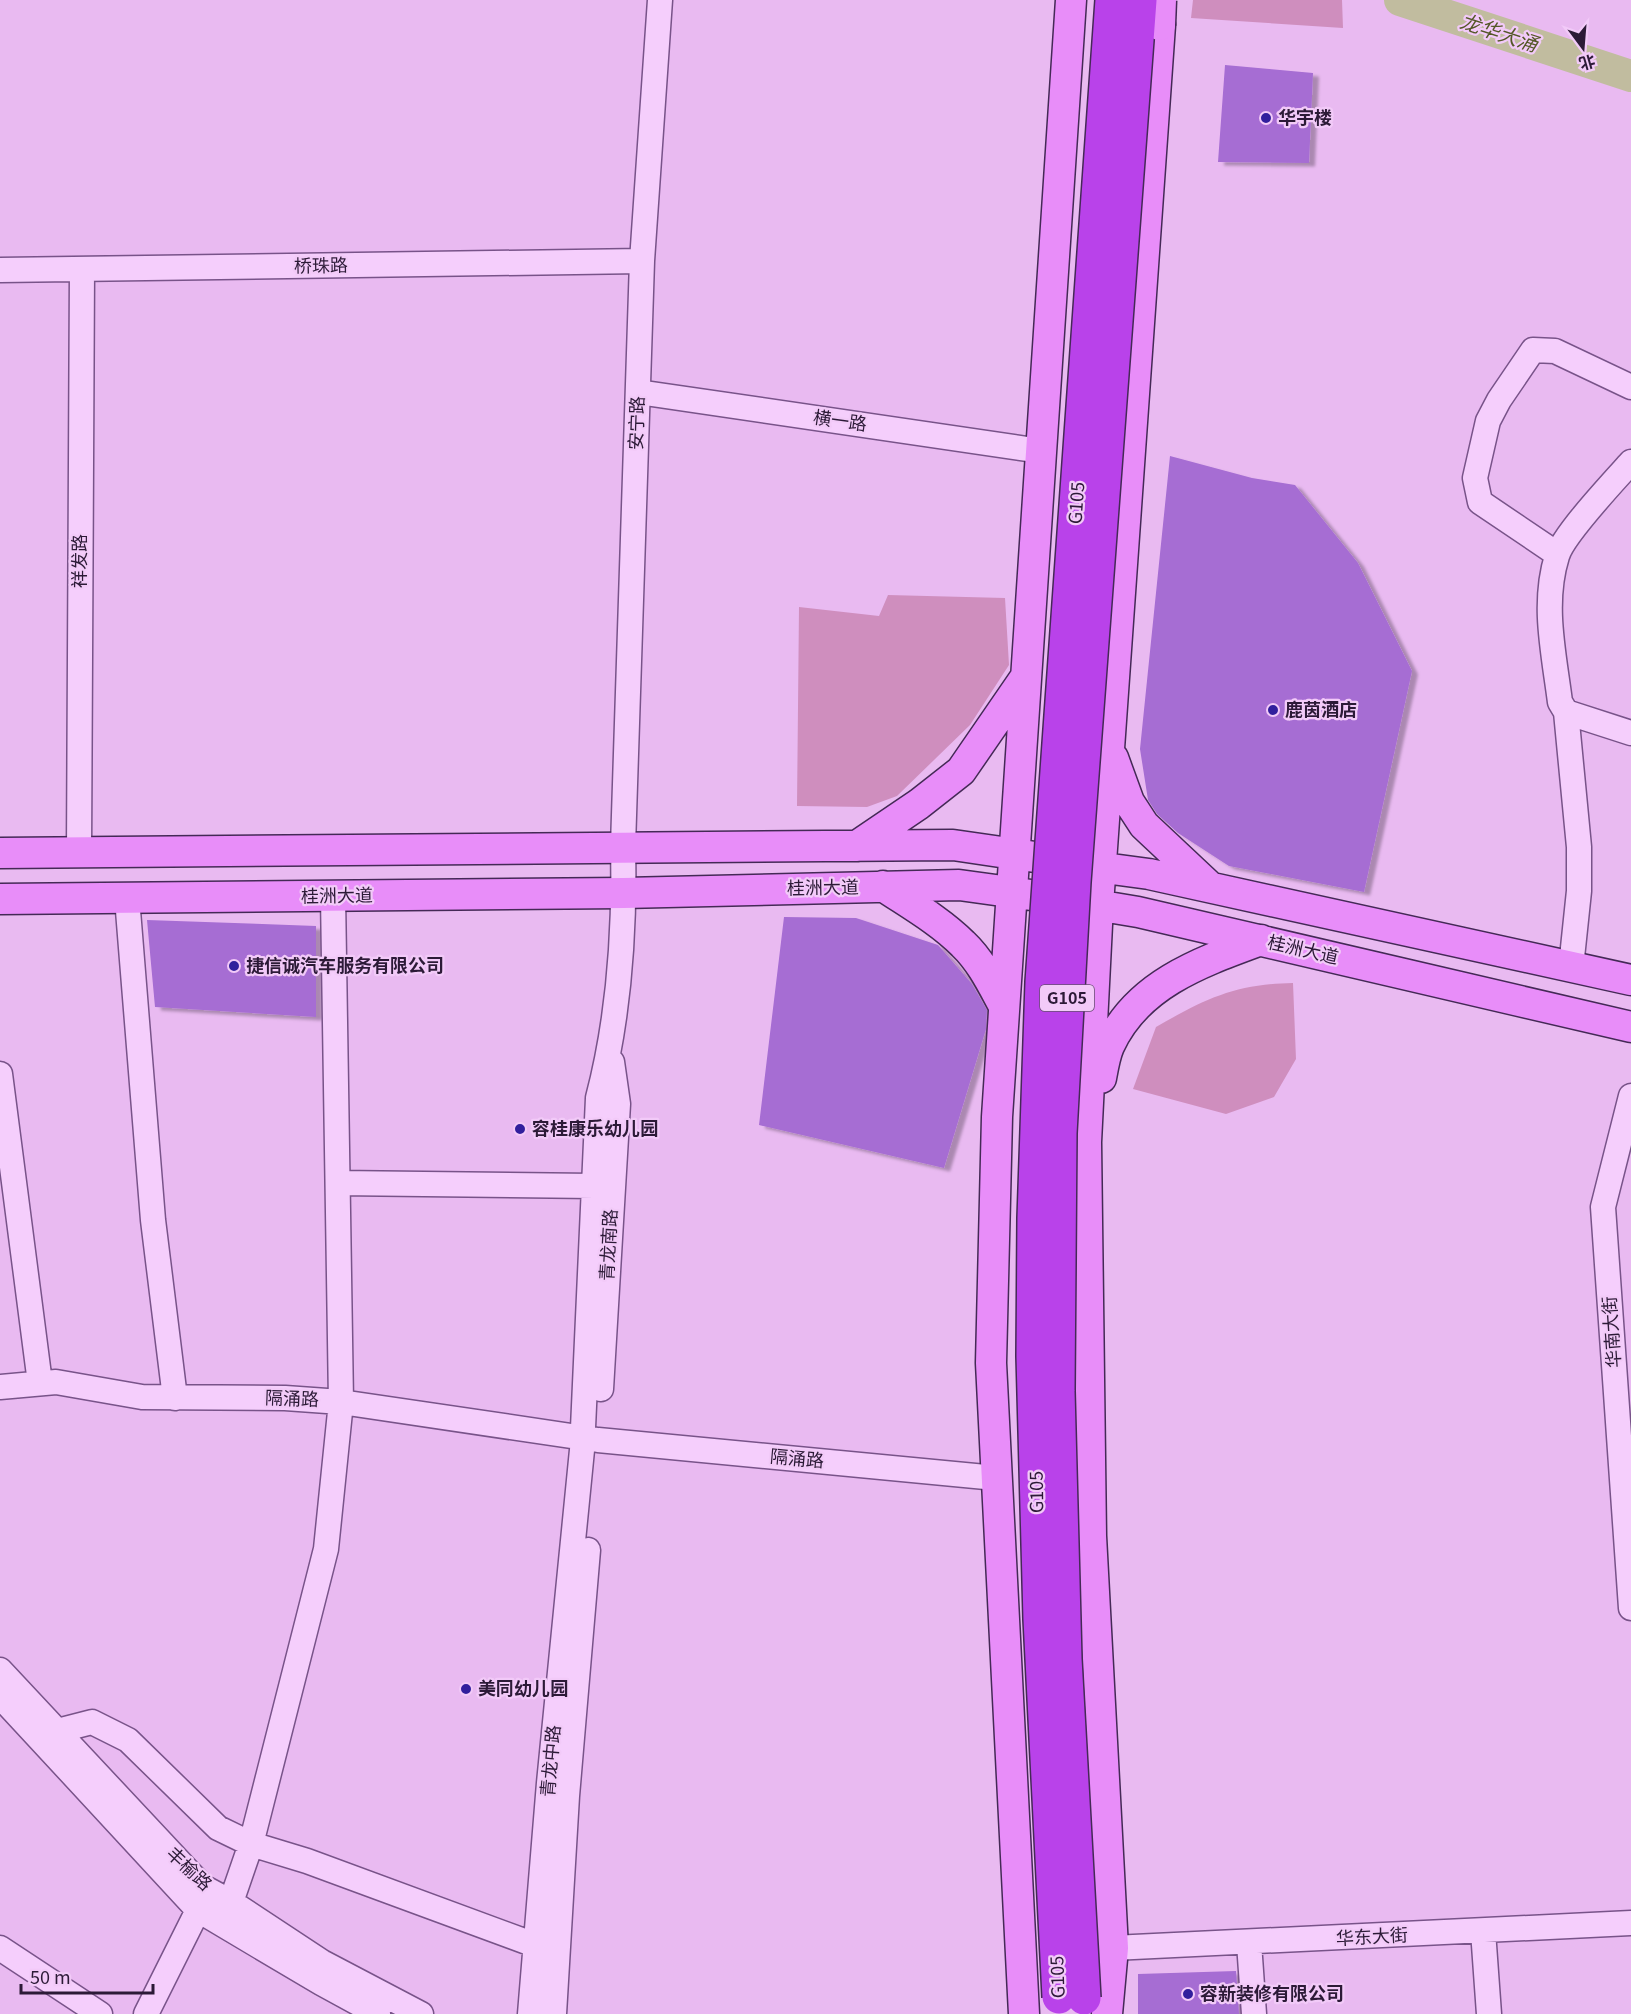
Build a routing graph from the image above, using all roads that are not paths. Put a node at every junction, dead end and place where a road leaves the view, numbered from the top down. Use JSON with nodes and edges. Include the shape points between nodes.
{"nodes":[{"id":1,"x":660,"y":0,"type":"edge"},
{"id":2,"x":1113,"y":0,"type":"edge"},
{"id":3,"x":1140,"y":0,"type":"edge"},
{"id":4,"x":1070,"y":9,"type":"edge"},
{"id":5,"x":1161,"y":12,"type":"edge"},
{"id":6,"x":642,"y":261,"type":"junction"},
{"id":7,"x":82,"y":269,"type":"junction"},
{"id":8,"x":0,"y":270,"type":"edge"},
{"id":9,"x":1631,"y":387,"type":"edge"},
{"id":10,"x":638,"y":392,"type":"junction"},
{"id":11,"x":1041,"y":451,"type":"junction"},
{"id":12,"x":1631,"y":462,"type":"edge"},
{"id":13,"x":1557,"y":554,"type":"junction"},
{"id":14,"x":1027,"y":676,"type":"junction"},
{"id":15,"x":1566,"y":712,"type":"junction"},
{"id":16,"x":1631,"y":733,"type":"edge"},
{"id":17,"x":1109,"y":742,"type":"junction"},
{"id":18,"x":1023,"y":743,"type":"junction"},
{"id":19,"x":623,"y":846,"type":"junction"},
{"id":20,"x":857,"y":846,"type":"junction"},
{"id":21,"x":79,"y":852,"type":"junction"},
{"id":22,"x":0,"y":853,"type":"edge"},
{"id":23,"x":1016,"y":854,"type":"junction"},
{"id":24,"x":1100,"y":868,"type":"junction"},
{"id":25,"x":883,"y":886,"type":"junction"},
{"id":26,"x":1210,"y":887,"type":"junction"},
{"id":27,"x":624,"y":892,"type":"junction"},
{"id":28,"x":1012,"y":892,"type":"junction"},
{"id":29,"x":333,"y":896,"type":"junction"},
{"id":30,"x":128,"y":898,"type":"junction"},
{"id":31,"x":0,"y":899,"type":"edge"},
{"id":32,"x":1098,"y":905,"type":"junction"},
{"id":33,"x":1261,"y":940,"type":"junction"},
{"id":34,"x":1571,"y":967,"type":"junction"},
{"id":35,"x":1631,"y":980,"type":"edge"},
{"id":36,"x":1004,"y":1006,"type":"junction"},
{"id":37,"x":1631,"y":1027,"type":"edge"},
{"id":38,"x":611,"y":1051,"type":"junction"},
{"id":39,"x":1090,"y":1067,"type":"junction"},
{"id":40,"x":1000,"y":1072,"type":"junction"},
{"id":41,"x":0,"y":1074,"type":"edge"},
{"id":42,"x":1631,"y":1096,"type":"edge"},
{"id":43,"x":1086,"y":1142,"type":"junction"},
{"id":44,"x":338,"y":1183,"type":"junction"},
{"id":45,"x":594,"y":1186,"type":"junction"},
{"id":46,"x":39,"y":1383,"type":"junction"},
{"id":47,"x":0,"y":1387,"type":"edge"},
{"id":48,"x":176,"y":1398,"type":"junction"},
{"id":49,"x":342,"y":1402,"type":"junction"},
{"id":50,"x":590,"y":1438,"type":"junction"},
{"id":51,"x":996,"y":1478,"type":"junction"},
{"id":52,"x":1631,"y":1608,"type":"edge"},
{"id":53,"x":0,"y":1670,"type":"edge"},
{"id":54,"x":2,"y":1704,"type":"edge"},
{"id":55,"x":57,"y":1731,"type":"junction"},
{"id":56,"x":250,"y":1844,"type":"junction"},
{"id":57,"x":231,"y":1902,"type":"junction"},
{"id":58,"x":198,"y":1910,"type":"junction"},
{"id":59,"x":1631,"y":1923,"type":"edge"},
{"id":60,"x":1483,"y":1931,"type":"junction"},
{"id":61,"x":1249,"y":1943,"type":"junction"},
{"id":62,"x":536,"y":1945,"type":"junction"},
{"id":63,"x":0,"y":1948,"type":"edge"},
{"id":64,"x":1113,"y":1948,"type":"junction"},
{"id":65,"x":1077,"y":2006,"type":"edge"},
{"id":66,"x":100,"y":2014,"type":"edge"},
{"id":67,"x":146,"y":2014,"type":"edge"},
{"id":68,"x":378,"y":2014,"type":"edge"},
{"id":69,"x":421,"y":2014,"type":"edge"},
{"id":70,"x":530,"y":2014,"type":"edge"},
{"id":71,"x":554,"y":2014,"type":"edge"},
{"id":72,"x":1024,"y":2014,"type":"edge"},
{"id":73,"x":1254,"y":2014,"type":"edge"},
{"id":74,"x":1489,"y":2014,"type":"edge"}],
"edges":[{"from":1,"to":6,"type":"street","name":"安宁路"},
{"from":2,"to":65,"type":"highway","name":"G105","number":"G105","bridge":true,"via":[[1042,982],[1034,1218],[1033,1356],[1040,1619]]},
{"from":3,"to":65,"type":"highway","number":"G105","bridge":true,"via":[[1075,870],[1060,1133],[1058,1391]]},
{"from":4,"to":11,"type":"main road"},
{"from":5,"to":17,"type":"main road"},
{"from":6,"to":7,"type":"street","name":"桥珠路"},
{"from":6,"to":10,"type":"street","name":"安宁路"},
{"from":7,"to":8,"type":"street","name":"桥珠路"},
{"from":7,"to":21,"type":"street","name":"祥发路"},
{"from":9,"to":13,"type":"street","via":[[1555,351],[1539,348],[1533,350],[1518,371],[1488,421],[1474,478],[1480,502]]},
{"from":10,"to":11,"type":"street","name":"横一路"},
{"from":10,"to":19,"type":"street","name":"安宁路"},
{"from":11,"to":14,"type":"main road"},
{"from":12,"to":13,"type":"street"},
{"from":13,"to":15,"type":"street","via":[[1548,614],[1560,702]]},
{"from":14,"to":18,"type":"main road"},
{"from":14,"to":20,"type":"main road","via":[[962,771]]},
{"from":15,"to":16,"type":"street"},
{"from":15,"to":34,"type":"street","via":[[1579,847]]},
{"from":17,"to":18,"type":"main road","via":[[1096,755],[1064,770],[1039,762]]},
{"from":17,"to":24,"type":"main road"},
{"from":17,"to":26,"type":"main road","via":[[1129,802],[1144,825]]},
{"from":18,"to":23,"type":"main road"},
{"from":19,"to":20,"type":"main road"},
{"from":19,"to":21,"type":"main road"},
{"from":19,"to":27,"type":"street","name":"青龙南路"},
{"from":20,"to":23,"type":"main road","via":[[953,845]]},
{"from":21,"to":22,"type":"main road"},
{"from":23,"to":24,"type":"main road"},
{"from":23,"to":28,"type":"main road"},
{"from":24,"to":26,"type":"main road"},
{"from":24,"to":32,"type":"main road"},
{"from":25,"to":27,"type":"main road","name":"桂洲大道"},
{"from":25,"to":28,"type":"main road","name":"桂洲大道","via":[[959,885]]},
{"from":25,"to":36,"type":"main road","via":[[963,944],[985,970]]},
{"from":26,"to":34,"type":"main road"},
{"from":27,"to":29,"type":"main road","name":"桂洲大道"},
{"from":27,"to":38,"type":"street","name":"青龙南路"},
{"from":28,"to":32,"type":"main road","name":"桂洲大道"},
{"from":28,"to":36,"type":"main road"},
{"from":29,"to":30,"type":"main road","name":"桂洲大道"},
{"from":29,"to":44,"type":"street"},
{"from":30,"to":31,"type":"main road","name":"桂洲大道"},
{"from":30,"to":48,"type":"street","via":[[153,1220]]},
{"from":32,"to":33,"type":"main road","name":"桂洲大道"},
{"from":32,"to":39,"type":"main road"},
{"from":33,"to":37,"type":"main road","name":"桂洲大道"},
{"from":33,"to":43,"type":"main road","via":[[1171,977],[1129,1011],[1108,1047]]},
{"from":34,"to":35,"type":"main road"},
{"from":36,"to":40,"type":"main road"},
{"from":38,"to":45,"type":"street","name":"青龙南路","via":[[598,1098]]},
{"from":38,"to":50,"type":"street","name":"青龙南路","via":[[618,1104]]},
{"from":39,"to":40,"type":"main road","via":[[1073,1051],[1039,1040],[1022,1047]]},
{"from":39,"to":43,"type":"main road"},
{"from":40,"to":51,"type":"main road","via":[[991,1363]]},
{"from":41,"to":46,"type":"street"},
{"from":42,"to":52,"type":"street","name":"华南大街","via":[[1604,1207]]},
{"from":43,"to":64,"type":"main road","via":[[1091,1536]]},
{"from":44,"to":45,"type":"street"},
{"from":44,"to":49,"type":"street"},
{"from":45,"to":50,"type":"street","name":"青龙南路"},
{"from":46,"to":47,"type":"street","name":"隔涌路"},
{"from":46,"to":48,"type":"street","name":"隔涌路"},
{"from":48,"to":49,"type":"street","name":"隔涌路"},
{"from":49,"to":50,"type":"street","name":"隔涌路"},
{"from":49,"to":56,"type":"street","via":[[326,1549]]},
{"from":50,"to":51,"type":"street","name":"隔涌路"},
{"from":50,"to":62,"type":"street","name":"青龙中路"},
{"from":50,"to":71,"type":"street","name":"青龙中路"},
{"from":51,"to":72,"type":"main road"},
{"from":53,"to":55,"type":"street","name":"丰榆路"},
{"from":54,"to":58,"type":"street","name":"丰榆路"},
{"from":55,"to":56,"type":"street","via":[[92,1722],[128,1740],[218,1828]]},
{"from":55,"to":57,"type":"street","name":"丰榆路","via":[[203,1887]]},
{"from":56,"to":57,"type":"street"},
{"from":56,"to":62,"type":"street"},
{"from":57,"to":58,"type":"street"},
{"from":57,"to":69,"type":"street","name":"丰榆路","via":[[322,1962]]},
{"from":58,"to":67,"type":"street"},
{"from":58,"to":68,"type":"street","name":"丰榆路"},
{"from":59,"to":60,"type":"street","name":"华东大街"},
{"from":60,"to":61,"type":"street","name":"华东大街"},
{"from":60,"to":74,"type":"street"},
{"from":61,"to":64,"type":"street","name":"华东大街"},
{"from":61,"to":73,"type":"street"},
{"from":62,"to":70,"type":"street","name":"青龙中路"},
{"from":63,"to":66,"type":"street"},
{"from":64,"to":65,"type":"main road"}]}
